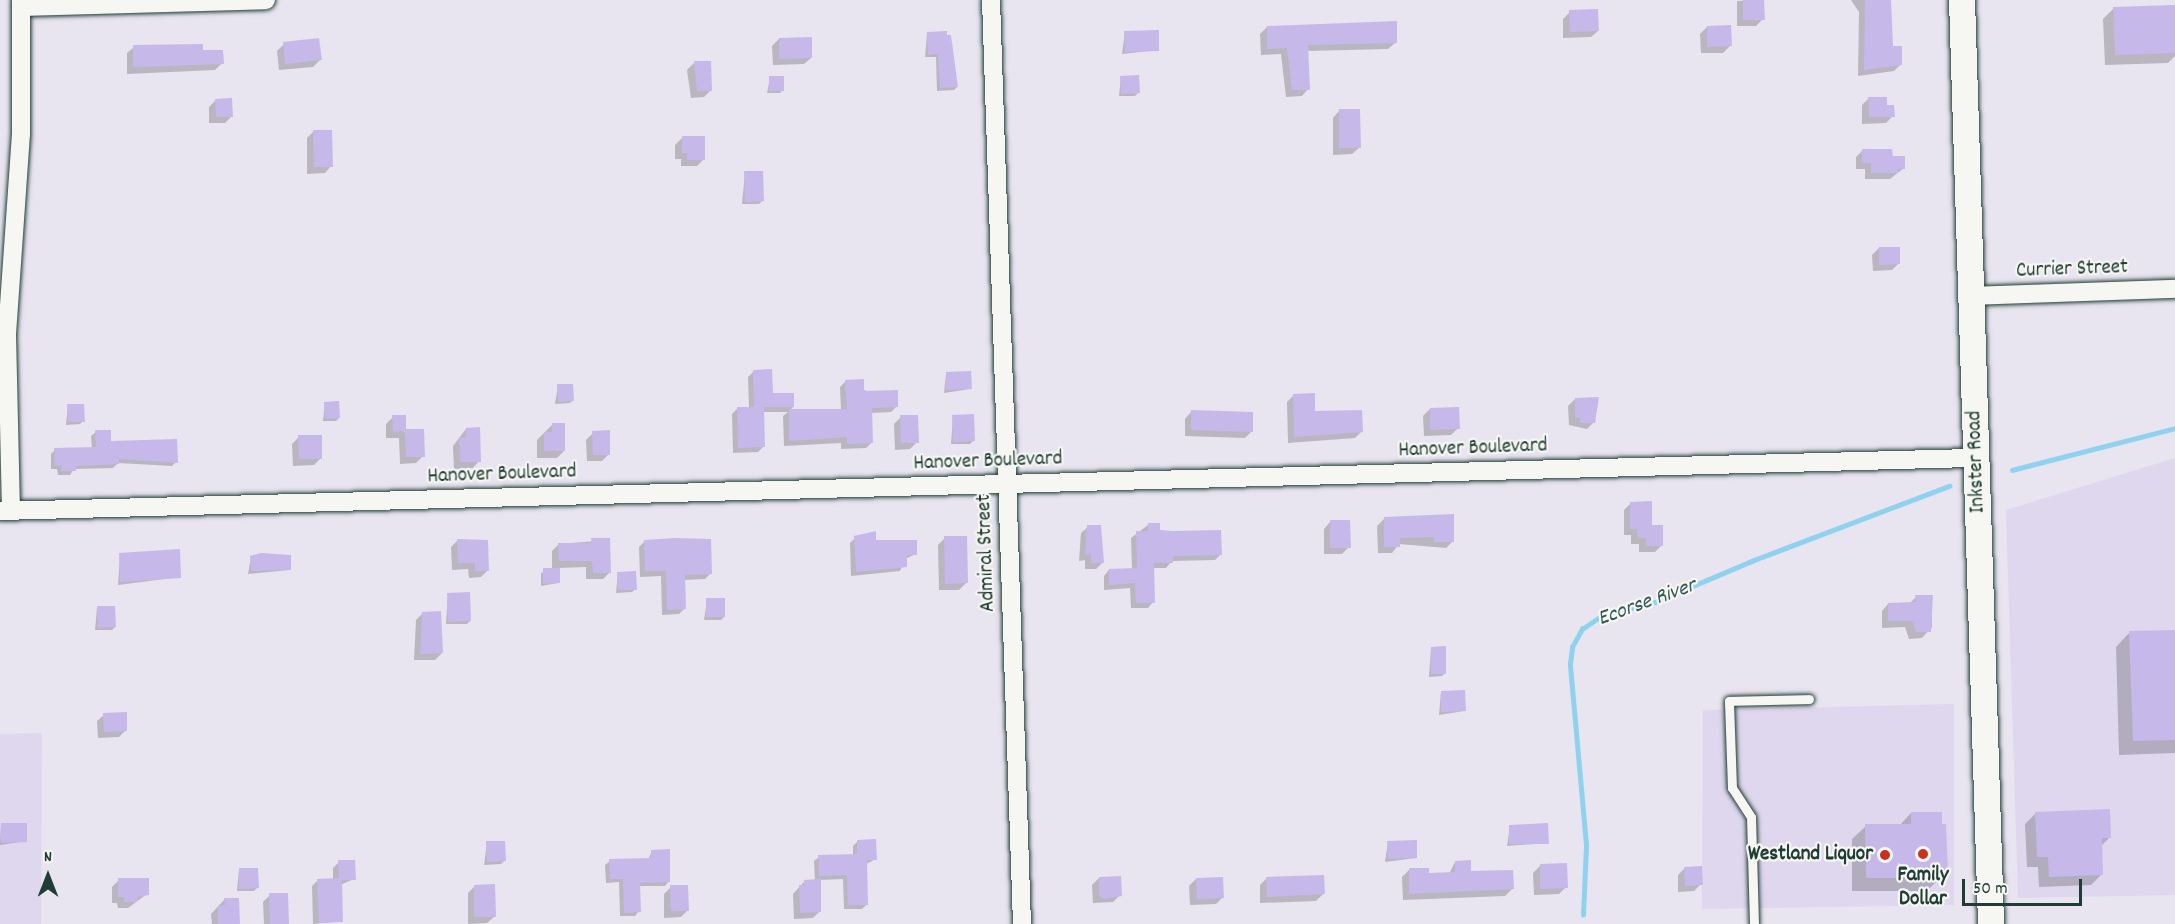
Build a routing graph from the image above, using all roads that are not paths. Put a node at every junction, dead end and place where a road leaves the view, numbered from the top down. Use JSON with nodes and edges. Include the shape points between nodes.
{"nodes":[{"id":1,"x":266,"y":0,"type":"edge"},
{"id":2,"x":991,"y":0,"type":"edge"},
{"id":3,"x":1962,"y":0,"type":"edge"},
{"id":4,"x":21,"y":4,"type":"edge"},
{"id":5,"x":2175,"y":289,"type":"edge"},
{"id":6,"x":1971,"y":296,"type":"junction"},
{"id":7,"x":1976,"y":458,"type":"junction"},
{"id":8,"x":1008,"y":483,"type":"junction"},
{"id":9,"x":5,"y":511,"type":"edge"},
{"id":10,"x":1809,"y":699,"type":"dead end"},
{"id":11,"x":1022,"y":924,"type":"edge"},
{"id":12,"x":1754,"y":924,"type":"edge"},
{"id":13,"x":1991,"y":924,"type":"edge"}],
"edges":[{"from":1,"to":4,"type":"street"},
{"from":2,"to":8,"type":"street","name":"Admiral Street"},
{"from":3,"to":6,"type":"main road","name":"Inkster Road"},
{"from":4,"to":9,"type":"street","via":[[21,134],[8,334]]},
{"from":5,"to":6,"type":"street","name":"Currier Street"},
{"from":6,"to":7,"type":"main road","name":"Inkster Road"},
{"from":7,"to":8,"type":"street","name":"Hanover Boulevard"},
{"from":7,"to":13,"type":"main road","name":"Inkster Road"},
{"from":8,"to":9,"type":"street","name":"Hanover Boulevard"},
{"from":8,"to":11,"type":"street","name":"Admiral Street"},
{"from":10,"to":12,"type":"lane","via":[[1729,701],[1732,788],[1751,817]]}]}
